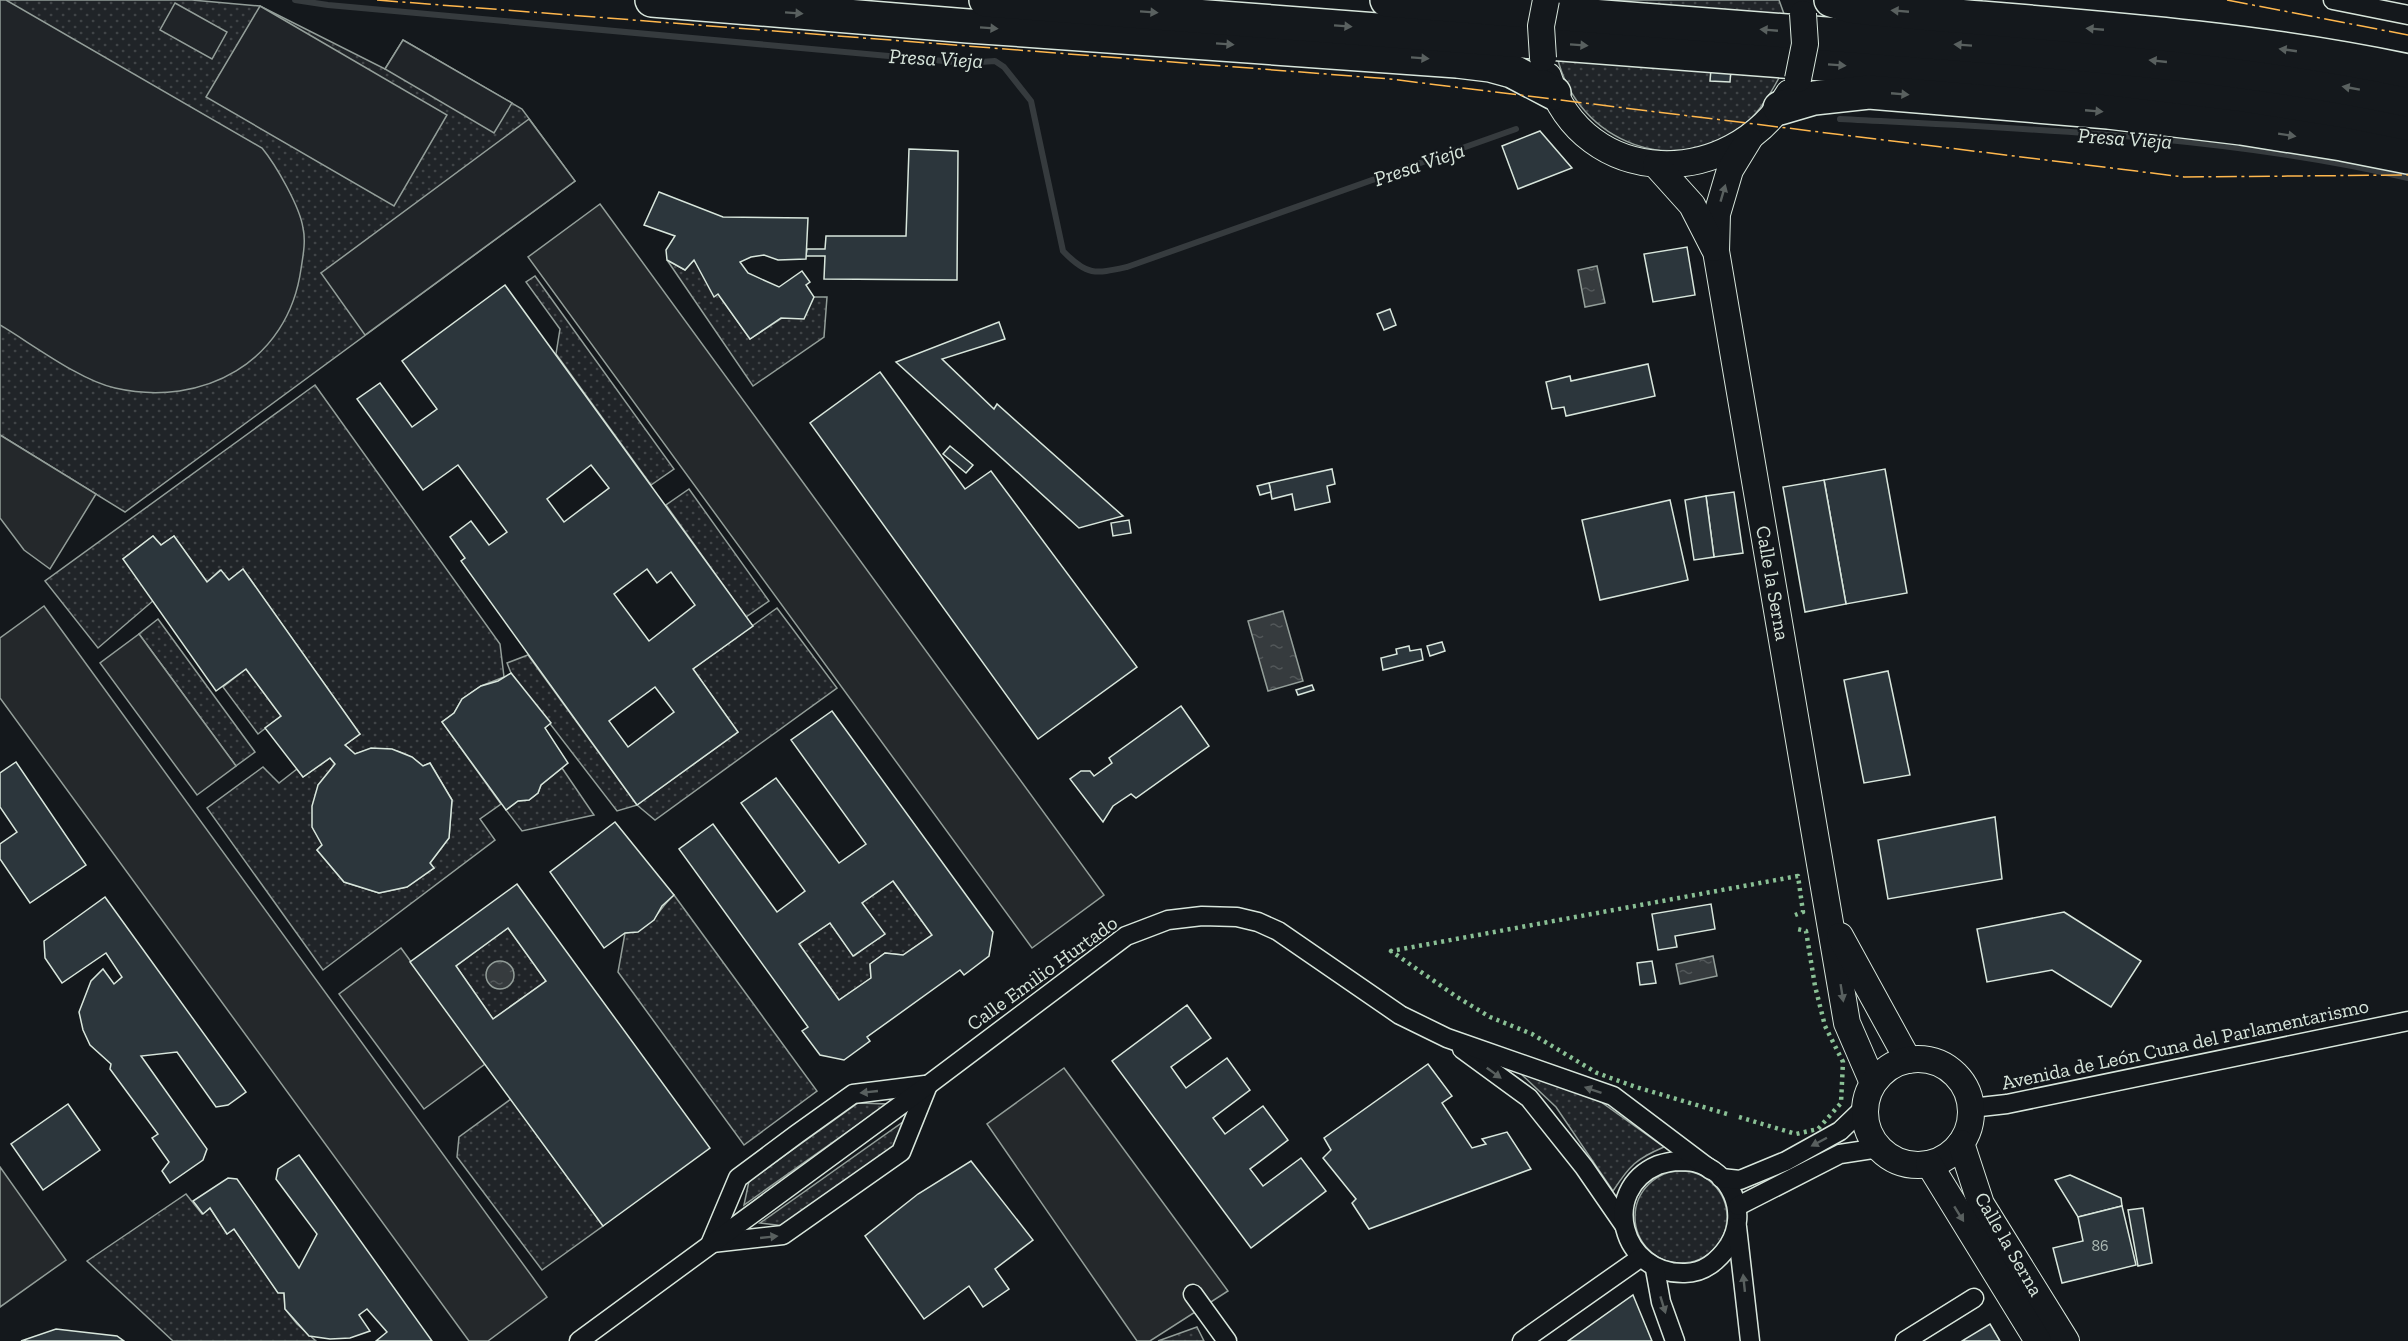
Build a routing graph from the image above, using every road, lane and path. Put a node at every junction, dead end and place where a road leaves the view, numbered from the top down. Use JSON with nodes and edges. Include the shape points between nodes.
{"nodes":[{"id":1,"x":652,"y":0,"type":"edge"},
{"id":2,"x":986,"y":0,"type":"edge"},
{"id":3,"x":1387,"y":0,"type":"edge"},
{"id":4,"x":1546,"y":0,"type":"edge"},
{"id":5,"x":2333,"y":0,"type":"edge"},
{"id":6,"x":1811,"y":5,"type":"edge"},
{"id":7,"x":2408,"y":15,"type":"edge"},
{"id":8,"x":2408,"y":71,"type":"edge"},
{"id":9,"x":1554,"y":93,"type":"junction"},
{"id":10,"x":2408,"y":100,"type":"edge"},
{"id":11,"x":1780,"y":108,"type":"junction"},
{"id":12,"x":2408,"y":129,"type":"edge"},
{"id":13,"x":1749,"y":139,"type":"junction"},
{"id":14,"x":2408,"y":157,"type":"edge"},
{"id":15,"x":1656,"y":165,"type":"junction"},
{"id":16,"x":1716,"y":251,"type":"junction"},
{"id":17,"x":1829,"y":915,"type":"junction"},
{"id":18,"x":2408,"y":1021,"type":"edge"},
{"id":19,"x":1447,"y":1038,"type":"junction"},
{"id":20,"x":1908,"y":1060,"type":"junction"},
{"id":21,"x":928,"y":1085,"type":"junction"},
{"id":22,"x":1869,"y":1095,"type":"junction"},
{"id":23,"x":1971,"y":1108,"type":"junction"},
{"id":24,"x":1961,"y":1143,"type":"junction"},
{"id":25,"x":1879,"y":1148,"type":"junction"},
{"id":26,"x":1929,"y":1164,"type":"junction"},
{"id":27,"x":1716,"y":1174,"type":"junction"},
{"id":28,"x":1738,"y":1214,"type":"junction"},
{"id":29,"x":1624,"y":1225,"type":"junction"},
{"id":30,"x":710,"y":1243,"type":"junction"},
{"id":31,"x":1640,"y":1258,"type":"junction"},
{"id":32,"x":1655,"y":1269,"type":"junction"},
{"id":33,"x":1193,"y":1294,"type":"dead end"},
{"id":34,"x":1974,"y":1299,"type":"dead end"},
{"id":35,"x":579,"y":1341,"type":"edge"},
{"id":36,"x":1227,"y":1341,"type":"edge"},
{"id":37,"x":1522,"y":1341,"type":"edge"},
{"id":38,"x":1675,"y":1341,"type":"edge"},
{"id":39,"x":1750,"y":1341,"type":"edge"},
{"id":40,"x":1905,"y":1341,"type":"edge"},
{"id":41,"x":2038,"y":1341,"type":"edge"},
{"id":42,"x":2066,"y":1341,"type":"edge"}],
"edges":[{"from":1,"to":9,"type":"highway","one_way":true,"via":[[968,27],[1457,61],[1512,71]]},
{"from":2,"to":12,"type":"highway","one_way":true,"via":[[2110,86],[2243,100]]},
{"from":10,"to":3,"type":"highway","one_way":true,"via":[[2246,71],[2111,56]]},
{"from":4,"to":9,"type":"street","bridge":true,"via":[[1541,26],[1543,58]]},
{"from":5,"to":7,"type":"street"},
{"from":8,"to":6,"type":"highway","one_way":true,"via":[[2248,44]]},
{"from":6,"to":11,"type":"street","bridge":true,"via":[[1798,79]]},
{"from":9,"to":15,"type":"street","via":[[1579,128],[1614,154]]},
{"from":11,"to":13,"type":"street"},
{"from":11,"to":14,"type":"highway","one_way":true,"via":[[1814,98],[1869,92],[2218,125]]},
{"from":13,"to":15,"type":"street","via":[[1721,155],[1688,164]]},
{"from":16,"to":13,"type":"street","name":"Calle la Serna","one_way":true,"via":[[1717,214],[1730,170]]},
{"from":15,"to":16,"type":"street","name":"Calle la Serna","via":[[1692,205]]},
{"from":16,"to":17,"type":"street","name":"Calle la Serna"},
{"from":17,"to":20,"type":"street","name":"Calle la Serna"},
{"from":17,"to":22,"type":"street","name":"Calle la Serna","one_way":true,"via":[[1846,1023]]},
{"from":18,"to":23,"type":"street","name":"Avenida de León Cuna del Parlamentarismo","via":[[1997,1106]]},
{"from":19,"to":21,"type":"street","name":"Calle Emilio Hurtado","via":[[1400,1015],[1278,931],[1237,917],[1202,916],[1168,920],[1126,936]]},
{"from":27,"to":19,"type":"street","name":"Calle Emilio Hurtado","one_way":true,"via":[[1613,1096]]},
{"from":19,"to":29,"type":"street","name":"Calle Emilio Hurtado","one_way":true,"via":[[1529,1098]]},
{"from":20,"to":22,"type":"street","via":[[1885,1070]]},
{"from":20,"to":23,"type":"street","via":[[1926,1059],[1943,1065],[1967,1091]]},
{"from":21,"to":30,"type":"street","name":"Calle Emilio Hurtado"},
{"from":21,"to":30,"type":"street","name":"Calle Emilio Hurtado","one_way":true,"via":[[853,1094],[797,1134],[738,1178]]},
{"from":30,"to":21,"type":"street","one_way":true,"via":[[783,1235],[901,1152]]},
{"from":22,"to":25,"type":"street","name":"Calle la Serna","via":[[1866,1122]]},
{"from":22,"to":27,"type":"street","one_way":true,"via":[[1840,1131],[1786,1161],[1740,1180]]},
{"from":23,"to":24,"type":"street","via":[[1969,1126]]},
{"from":24,"to":26,"type":"street"},
{"from":24,"to":42,"type":"street","name":"Calle la Serna","via":[[1981,1204]]},
{"from":25,"to":26,"type":"street","via":[[1902,1163]]},
{"from":25,"to":28,"type":"street","via":[[1840,1154]]},
{"from":26,"to":41,"type":"street","name":"Calle la Serna","one_way":true},
{"from":27,"to":28,"type":"street","via":[[1732,1190]]},
{"from":27,"to":29,"type":"street","via":[[1694,1162],[1658,1165],[1642,1175],[1631,1189],[1624,1207]]},
{"from":28,"to":32,"type":"street","via":[[1732,1240],[1708,1267],[1673,1274]]},
{"from":39,"to":28,"type":"street","one_way":true},
{"from":29,"to":31,"type":"street","via":[[1629,1243]]},
{"from":30,"to":35,"type":"street","name":"Calle Emilio Hurtado"},
{"from":31,"to":32,"type":"street"},
{"from":31,"to":37,"type":"street"},
{"from":32,"to":38,"type":"street","one_way":true,"via":[[1661,1302]]},
{"from":33,"to":36,"type":"street"},
{"from":34,"to":40,"type":"street"}]}
